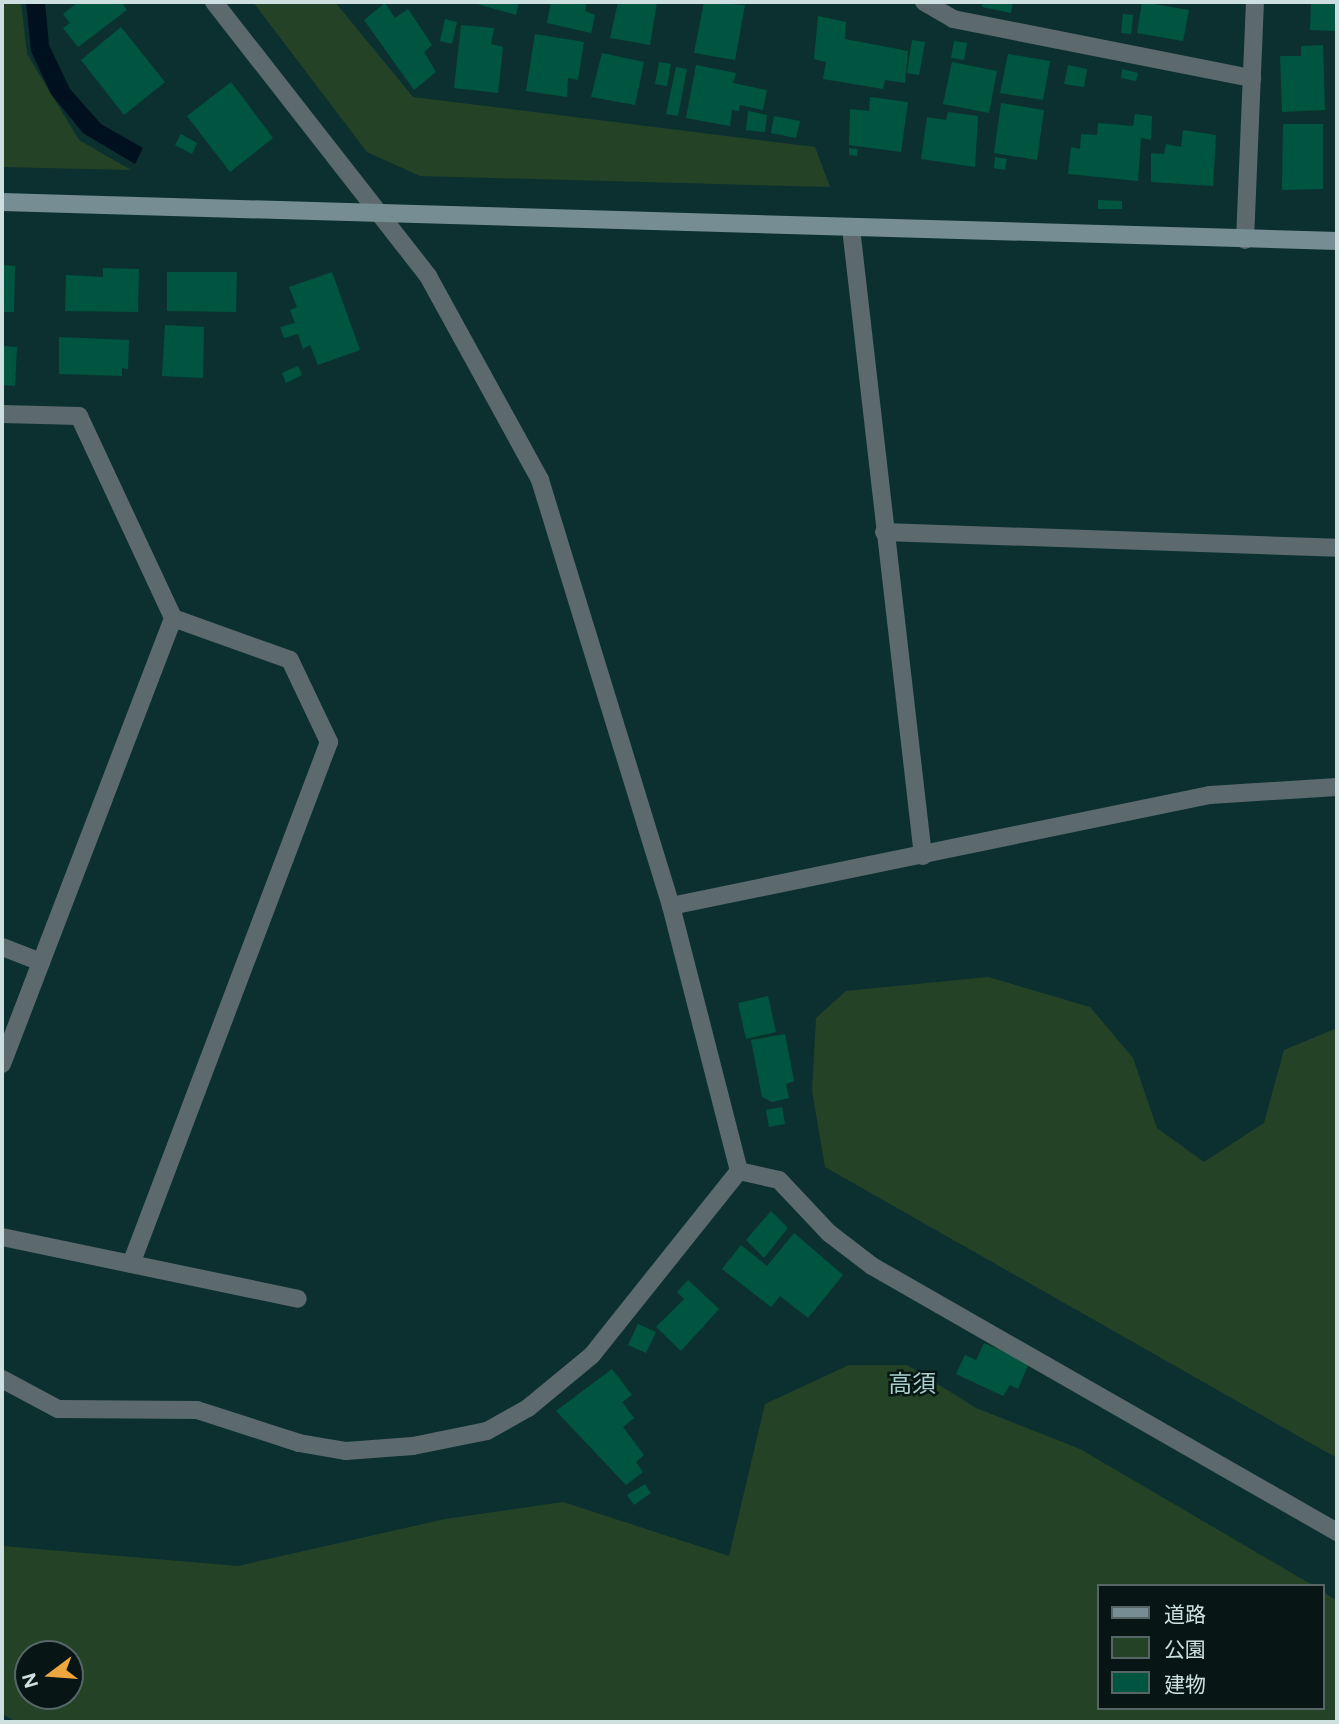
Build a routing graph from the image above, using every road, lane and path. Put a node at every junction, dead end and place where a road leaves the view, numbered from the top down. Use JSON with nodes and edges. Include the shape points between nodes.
{"nodes":[{"id":1,"x":214,"y":2,"type":"edge"},
{"id":2,"x":924,"y":2,"type":"edge"},
{"id":3,"x":1255,"y":2,"type":"edge"},
{"id":4,"x":1252,"y":78,"type":"junction"},
{"id":5,"x":2,"y":202,"type":"edge"},
{"id":6,"x":372,"y":209,"type":"junction"},
{"id":7,"x":851,"y":228,"type":"junction"},
{"id":8,"x":1245,"y":240,"type":"junction"},
{"id":9,"x":1337,"y":241,"type":"edge"},
{"id":10,"x":2,"y":414,"type":"edge"},
{"id":11,"x":884,"y":531,"type":"junction"},
{"id":12,"x":1337,"y":548,"type":"edge"},
{"id":13,"x":173,"y":618,"type":"junction"},
{"id":14,"x":1337,"y":787,"type":"edge"},
{"id":15,"x":923,"y":856,"type":"junction"},
{"id":16,"x":671,"y":906,"type":"junction"},
{"id":17,"x":2,"y":947,"type":"edge"},
{"id":18,"x":41,"y":962,"type":"junction"},
{"id":19,"x":2,"y":1064,"type":"edge"},
{"id":20,"x":738,"y":1171,"type":"junction"},
{"id":21,"x":2,"y":1237,"type":"edge"},
{"id":22,"x":131,"y":1265,"type":"junction"},
{"id":23,"x":298,"y":1299,"type":"dead end"},
{"id":24,"x":2,"y":1379,"type":"edge"},
{"id":25,"x":1337,"y":1532,"type":"edge"}],
"edges":[{"from":1,"to":6,"type":"street"},
{"from":2,"to":4,"type":"street","via":[[953,19]]},
{"from":3,"to":4,"type":"street"},
{"from":4,"to":8,"type":"street"},
{"from":5,"to":6,"type":"street"},
{"from":6,"to":7,"type":"street"},
{"from":6,"to":16,"type":"street","via":[[428,276],[540,480]]},
{"from":7,"to":8,"type":"street"},
{"from":7,"to":11,"type":"street"},
{"from":8,"to":9,"type":"street"},
{"from":10,"to":13,"type":"street","via":[[79,416]]},
{"from":11,"to":12,"type":"street"},
{"from":11,"to":15,"type":"street"},
{"from":13,"to":18,"type":"street"},
{"from":13,"to":22,"type":"street","via":[[290,660],[329,742]]},
{"from":14,"to":15,"type":"street","via":[[1210,795]]},
{"from":15,"to":16,"type":"street"},
{"from":16,"to":20,"type":"street"},
{"from":17,"to":18,"type":"street"},
{"from":18,"to":19,"type":"street"},
{"from":20,"to":24,"type":"street","via":[[592,1355],[528,1408],[487,1431],[413,1446],[346,1451],[299,1443],[197,1410],[58,1409]]},
{"from":20,"to":25,"type":"street","via":[[779,1180],[829,1233],[872,1266]]},
{"from":21,"to":22,"type":"street"},
{"from":22,"to":23,"type":"street"}]}
